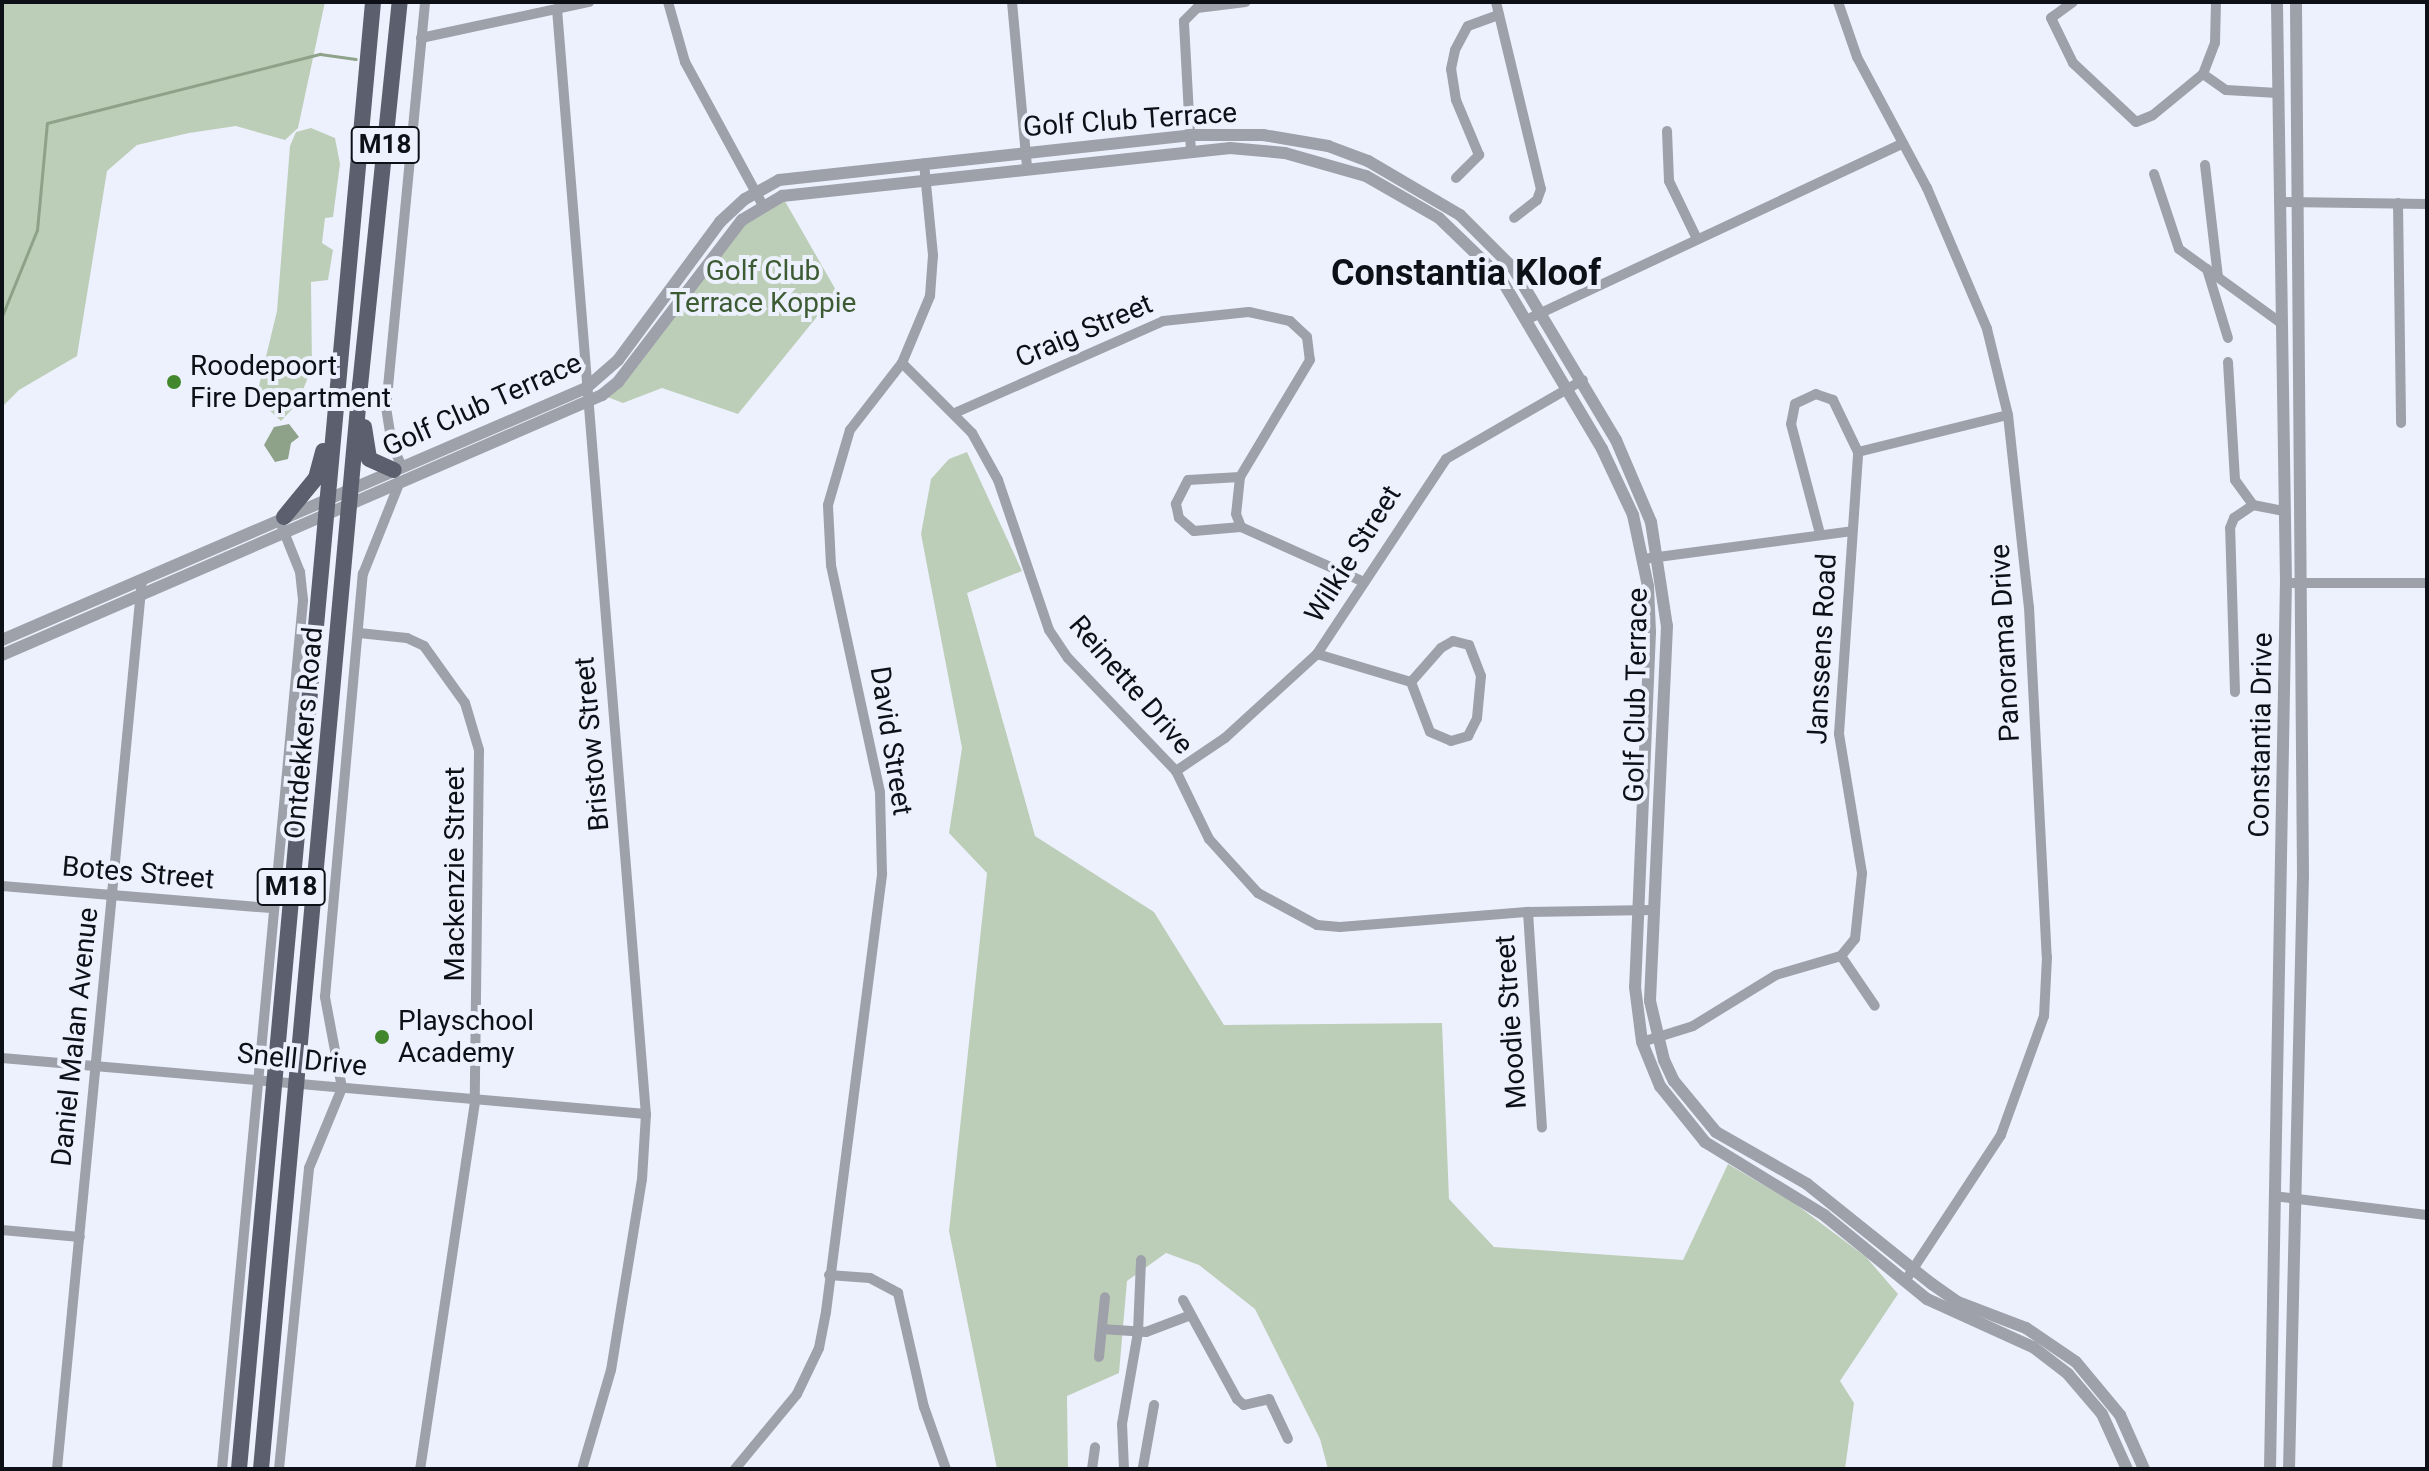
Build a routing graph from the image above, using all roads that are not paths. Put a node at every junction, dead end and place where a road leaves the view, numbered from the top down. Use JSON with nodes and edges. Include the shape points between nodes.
{"nodes":[{"id":1,"x":373,"y":2,"type":"edge"},
{"id":2,"x":400,"y":2,"type":"edge"},
{"id":3,"x":425,"y":2,"type":"edge"},
{"id":4,"x":589,"y":2,"type":"edge"},
{"id":5,"x":668,"y":2,"type":"edge"},
{"id":6,"x":1012,"y":2,"type":"edge"},
{"id":7,"x":1246,"y":2,"type":"edge"},
{"id":8,"x":1496,"y":2,"type":"edge"},
{"id":9,"x":1838,"y":2,"type":"edge"},
{"id":10,"x":2073,"y":2,"type":"edge"},
{"id":11,"x":2216,"y":2,"type":"edge"},
{"id":12,"x":2277,"y":2,"type":"edge"},
{"id":13,"x":2296,"y":2,"type":"edge"},
{"id":14,"x":557,"y":9,"type":"junction"},
{"id":15,"x":1499,"y":15,"type":"junction"},
{"id":16,"x":421,"y":38,"type":"junction"},
{"id":17,"x":2203,"y":74,"type":"junction"},
{"id":18,"x":2278,"y":93,"type":"junction"},
{"id":19,"x":1667,"y":131,"type":"dead end"},
{"id":20,"x":1190,"y":135,"type":"junction"},
{"id":21,"x":1903,"y":143,"type":"junction"},
{"id":22,"x":1025,"y":151,"type":"junction"},
{"id":23,"x":1191,"y":152,"type":"junction"},
{"id":24,"x":924,"y":163,"type":"junction"},
{"id":25,"x":2205,"y":165,"type":"dead end"},
{"id":26,"x":1027,"y":168,"type":"junction"},
{"id":27,"x":2154,"y":174,"type":"dead end"},
{"id":28,"x":1456,"y":178,"type":"dead end"},
{"id":29,"x":925,"y":179,"type":"junction"},
{"id":30,"x":759,"y":198,"type":"junction"},
{"id":31,"x":2279,"y":202,"type":"junction"},
{"id":32,"x":2297,"y":203,"type":"junction"},
{"id":33,"x":2398,"y":203,"type":"junction"},
{"id":34,"x":2427,"y":204,"type":"edge"},
{"id":35,"x":1514,"y":218,"type":"dead end"},
{"id":36,"x":1697,"y":239,"type":"junction"},
{"id":37,"x":2207,"y":269,"type":"junction"},
{"id":38,"x":2218,"y":277,"type":"junction"},
{"id":39,"x":1543,"y":312,"type":"junction"},
{"id":40,"x":1528,"y":319,"type":"junction"},
{"id":41,"x":2281,"y":323,"type":"junction"},
{"id":42,"x":2228,"y":338,"type":"dead end"},
{"id":43,"x":2228,"y":362,"type":"dead end"},
{"id":44,"x":902,"y":363,"type":"junction"},
{"id":45,"x":1583,"y":380,"type":"junction"},
{"id":46,"x":360,"y":386,"type":"junction"},
{"id":47,"x":1567,"y":389,"type":"junction"},
{"id":48,"x":335,"y":395,"type":"junction"},
{"id":49,"x":587,"y":395,"type":"junction"},
{"id":50,"x":957,"y":412,"type":"junction"},
{"id":51,"x":2008,"y":415,"type":"junction"},
{"id":52,"x":2401,"y":423,"type":"dead end"},
{"id":53,"x":1858,"y":452,"type":"junction"},
{"id":54,"x":399,"y":474,"type":"junction"},
{"id":55,"x":1240,"y":477,"type":"junction"},
{"id":56,"x":350,"y":496,"type":"junction"},
{"id":57,"x":329,"y":504,"type":"junction"},
{"id":58,"x":2253,"y":505,"type":"junction"},
{"id":59,"x":2285,"y":511,"type":"junction"},
{"id":60,"x":282,"y":523,"type":"junction"},
{"id":61,"x":1241,"y":527,"type":"junction"},
{"id":62,"x":1852,"y":531,"type":"junction"},
{"id":63,"x":1820,"y":534,"type":"junction"},
{"id":64,"x":1661,"y":558,"type":"junction"},
{"id":65,"x":1643,"y":559,"type":"junction"},
{"id":66,"x":142,"y":579,"type":"junction"},
{"id":67,"x":1364,"y":582,"type":"junction"},
{"id":68,"x":2303,"y":582,"type":"junction"},
{"id":69,"x":2286,"y":583,"type":"junction"},
{"id":70,"x":2427,"y":583,"type":"edge"},
{"id":71,"x":129,"y":585,"type":"junction"},
{"id":72,"x":138,"y":601,"type":"junction"},
{"id":73,"x":359,"y":633,"type":"junction"},
{"id":74,"x":2,"y":640,"type":"edge"},
{"id":75,"x":1317,"y":654,"type":"junction"},
{"id":76,"x":2,"y":655,"type":"edge"},
{"id":77,"x":1411,"y":682,"type":"junction"},
{"id":78,"x":2235,"y":692,"type":"dead end"},
{"id":79,"x":1176,"y":771,"type":"junction"},
{"id":80,"x":2,"y":886,"type":"edge"},
{"id":81,"x":113,"y":895,"type":"junction"},
{"id":82,"x":271,"y":908,"type":"junction"},
{"id":83,"x":1652,"y":910,"type":"junction"},
{"id":84,"x":1528,"y":912,"type":"junction"},
{"id":85,"x":1636,"y":912,"type":"junction"},
{"id":86,"x":1841,"y":956,"type":"junction"},
{"id":87,"x":1875,"y":1006,"type":"dead end"},
{"id":88,"x":1657,"y":1038,"type":"junction"},
{"id":89,"x":1642,"y":1042,"type":"junction"},
{"id":90,"x":2,"y":1058,"type":"edge"},
{"id":91,"x":93,"y":1067,"type":"junction"},
{"id":92,"x":256,"y":1079,"type":"junction"},
{"id":93,"x":274,"y":1080,"type":"junction"},
{"id":94,"x":298,"y":1081,"type":"junction"},
{"id":95,"x":342,"y":1088,"type":"junction"},
{"id":96,"x":475,"y":1102,"type":"junction"},
{"id":97,"x":646,"y":1114,"type":"junction"},
{"id":98,"x":1542,"y":1128,"type":"dead end"},
{"id":99,"x":2274,"y":1196,"type":"junction"},
{"id":100,"x":2296,"y":1196,"type":"junction"},
{"id":101,"x":2427,"y":1215,"type":"edge"},
{"id":102,"x":2,"y":1230,"type":"edge"},
{"id":103,"x":80,"y":1237,"type":"junction"},
{"id":104,"x":1141,"y":1260,"type":"dead end"},
{"id":105,"x":1914,"y":1269,"type":"junction"},
{"id":106,"x":829,"y":1275,"type":"junction"},
{"id":107,"x":1906,"y":1281,"type":"junction"},
{"id":108,"x":1105,"y":1297,"type":"dead end"},
{"id":109,"x":1183,"y":1300,"type":"dead end"},
{"id":110,"x":1191,"y":1315,"type":"junction"},
{"id":111,"x":1102,"y":1329,"type":"junction"},
{"id":112,"x":1138,"y":1332,"type":"junction"},
{"id":113,"x":1099,"y":1357,"type":"dead end"},
{"id":114,"x":1154,"y":1405,"type":"dead end"},
{"id":115,"x":1288,"y":1439,"type":"dead end"},
{"id":116,"x":1124,"y":1440,"type":"junction"},
{"id":117,"x":1146,"y":1440,"type":"junction"},
{"id":118,"x":1095,"y":1447,"type":"dead end"},
{"id":119,"x":1143,"y":1467,"type":"dead end"},
{"id":120,"x":57,"y":1469,"type":"edge"},
{"id":121,"x":222,"y":1469,"type":"edge"},
{"id":122,"x":239,"y":1469,"type":"edge"},
{"id":123,"x":261,"y":1469,"type":"edge"},
{"id":124,"x":279,"y":1469,"type":"edge"},
{"id":125,"x":420,"y":1469,"type":"edge"},
{"id":126,"x":582,"y":1469,"type":"edge"},
{"id":127,"x":735,"y":1469,"type":"edge"},
{"id":128,"x":946,"y":1469,"type":"edge"},
{"id":129,"x":1092,"y":1469,"type":"edge"},
{"id":130,"x":1124,"y":1469,"type":"edge"},
{"id":131,"x":2127,"y":1469,"type":"edge"},
{"id":132,"x":2144,"y":1469,"type":"edge"},
{"id":133,"x":2270,"y":1469,"type":"edge"},
{"id":134,"x":2289,"y":1469,"type":"edge"}],
"edges":[{"from":1,"to":48,"type":"main road","name":"Ontdekkers Road","number":"M18"},
{"from":2,"to":46,"type":"main road","name":"Ontdekkers Road","number":"M18"},
{"from":3,"to":16,"type":"street"},
{"from":4,"to":14,"type":"street"},
{"from":5,"to":30,"type":"street","via":[[685,62]]},
{"from":6,"to":22,"type":"street"},
{"from":7,"to":20,"type":"street","via":[[1197,8],[1184,21]]},
{"from":8,"to":15,"type":"street"},
{"from":9,"to":21,"type":"street","name":"Panorama Drive","via":[[1857,57]]},
{"from":10,"to":17,"type":"street","via":[[2052,13],[2052,23],[2084,78],[2130,121],[2153,115]]},
{"from":11,"to":17,"type":"street","via":[[2215,43]]},
{"from":12,"to":18,"type":"street","name":"Constantia Drive"},
{"from":13,"to":32,"type":"street","name":"Constantia Drive"},
{"from":14,"to":16,"type":"street"},
{"from":14,"to":49,"type":"street","name":"Bristow Street"},
{"from":15,"to":28,"type":"street","via":[[1468,26],[1455,50],[1451,69],[1456,100],[1479,155]]},
{"from":15,"to":35,"type":"street","via":[[1541,189],[1537,200]]},
{"from":16,"to":54,"type":"street","via":[[386,408]]},
{"from":17,"to":18,"type":"street","via":[[2226,90]]},
{"from":18,"to":31,"type":"street","name":"Constantia Drive"},
{"from":19,"to":36,"type":"street","via":[[1669,181]]},
{"from":20,"to":22,"type":"street","name":"Golf Club Terrace"},
{"from":20,"to":23,"type":"street"},
{"from":20,"to":39,"type":"street","name":"Golf Club Terrace","via":[[1263,135],[1328,146],[1414,184],[1492,245]]},
{"from":21,"to":36,"type":"street"},
{"from":21,"to":51,"type":"street","name":"Panorama Drive","via":[[1972,287]]},
{"from":22,"to":24,"type":"street","name":"Golf Club Terrace"},
{"from":22,"to":26,"type":"street"},
{"from":23,"to":26,"type":"street","name":"Golf Club Terrace"},
{"from":23,"to":40,"type":"street","name":"Golf Club Terrace","via":[[1230,148],[1285,153],[1334,164],[1389,186],[1476,250]]},
{"from":24,"to":29,"type":"street","name":"David Street"},
{"from":24,"to":30,"type":"street","name":"Golf Club Terrace","via":[[794,177]]},
{"from":25,"to":38,"type":"street"},
{"from":26,"to":29,"type":"street","name":"Golf Club Terrace"},
{"from":27,"to":37,"type":"street","via":[[2176,244]]},
{"from":29,"to":30,"type":"street","name":"Golf Club Terrace"},
{"from":29,"to":44,"type":"street","name":"David Street","via":[[933,255],[930,296]]},
{"from":30,"to":49,"type":"street","name":"Golf Club Terrace","via":[[618,382]]},
{"from":31,"to":32,"type":"street"},
{"from":31,"to":41,"type":"street","name":"Constantia Drive"},
{"from":32,"to":33,"type":"street"},
{"from":32,"to":68,"type":"street","name":"Constantia Drive"},
{"from":33,"to":34,"type":"street"},
{"from":33,"to":52,"type":"street"},
{"from":36,"to":39,"type":"street"},
{"from":37,"to":38,"type":"street"},
{"from":37,"to":42,"type":"street"},
{"from":38,"to":41,"type":"street"},
{"from":39,"to":40,"type":"street"},
{"from":39,"to":45,"type":"street","name":"Golf Club Terrace"},
{"from":40,"to":47,"type":"street","name":"Golf Club Terrace"},
{"from":41,"to":59,"type":"street","name":"Constantia Drive"},
{"from":43,"to":58,"type":"street","via":[[2233,475]]},
{"from":44,"to":50,"type":"street","name":"Reinette Drive"},
{"from":44,"to":106,"type":"street","name":"David Street","via":[[850,430],[828,505],[831,565],[880,792],[882,874]]},
{"from":45,"to":47,"type":"street","name":"Wilkie Street"},
{"from":45,"to":64,"type":"street","name":"Golf Club Terrace","via":[[1637,484]]},
{"from":46,"to":54,"type":"main road","via":[[369,459]]},
{"from":46,"to":56,"type":"main road","name":"Ontdekkers Road","number":"M18"},
{"from":47,"to":65,"type":"street","name":"Golf Club Terrace","via":[[1622,489]]},
{"from":47,"to":67,"type":"street","name":"Wilkie Street","via":[[1446,459]]},
{"from":48,"to":57,"type":"main road","name":"Ontdekkers Road","number":"M18"},
{"from":48,"to":60,"type":"main road","via":[[316,478]]},
{"from":49,"to":54,"type":"street","name":"Golf Club Terrace"},
{"from":49,"to":97,"type":"street","name":"Bristow Street"},
{"from":50,"to":55,"type":"street","name":"Craig Street","via":[[1163,321],[1197,314],[1267,314],[1299,327],[1307,337],[1310,360]]},
{"from":50,"to":79,"type":"street","name":"Reinette Drive","via":[[998,480],[1049,630],[1068,658]]},
{"from":51,"to":53,"type":"street"},
{"from":51,"to":105,"type":"street","name":"Panorama Drive","via":[[2029,607],[2047,957],[2044,1016],[2001,1135]]},
{"from":53,"to":62,"type":"street","name":"Janssens Road"},
{"from":53,"to":63,"type":"street","via":[[1833,400],[1816,394],[1795,404],[1791,424]]},
{"from":54,"to":56,"type":"street","name":"Golf Club Terrace"},
{"from":54,"to":73,"type":"street","name":"Ontdekkers Road","via":[[363,574]]},
{"from":55,"to":61,"type":"street","name":"Craig Street","via":[[1234,505]]},
{"from":55,"to":61,"type":"street","via":[[1188,480],[1176,504],[1179,518],[1194,531]]},
{"from":56,"to":57,"type":"street","name":"Golf Club Terrace"},
{"from":56,"to":94,"type":"main road","name":"Ontdekkers Road","number":"M18"},
{"from":57,"to":60,"type":"street","name":"Golf Club Terrace"},
{"from":57,"to":93,"type":"main road","name":"Ontdekkers Road","number":"M18"},
{"from":58,"to":59,"type":"street"},
{"from":58,"to":78,"type":"street","via":[[2234,518],[2230,528]]},
{"from":59,"to":69,"type":"street","name":"Constantia Drive"},
{"from":60,"to":66,"type":"street","name":"Golf Club Terrace"},
{"from":60,"to":72,"type":"street","name":"Golf Club Terrace"},
{"from":60,"to":82,"type":"street","name":"Ontdekkers Road","via":[[300,572],[303,600]]},
{"from":61,"to":67,"type":"street"},
{"from":62,"to":63,"type":"street"},
{"from":62,"to":86,"type":"street","name":"Janssens Road","via":[[1839,734],[1860,862],[1861,913],[1855,939]]},
{"from":63,"to":64,"type":"street"},
{"from":64,"to":65,"type":"street"},
{"from":64,"to":83,"type":"street","name":"Golf Club Terrace","via":[[1667,626]]},
{"from":65,"to":85,"type":"street","name":"Golf Club Terrace","via":[[1650,632]]},
{"from":66,"to":71,"type":"street","name":"Golf Club Terrace"},
{"from":66,"to":72,"type":"street","name":"Daniel Malan Avenue"},
{"from":67,"to":75,"type":"street","name":"Wilkie Street"},
{"from":68,"to":69,"type":"street"},
{"from":68,"to":70,"type":"street"},
{"from":68,"to":100,"type":"street","name":"Constantia Drive"},
{"from":69,"to":99,"type":"street","name":"Constantia Drive"},
{"from":71,"to":72,"type":"street","name":"Daniel Malan Avenue"},
{"from":71,"to":74,"type":"street","name":"Golf Club Terrace"},
{"from":72,"to":76,"type":"street","name":"Golf Club Terrace"},
{"from":72,"to":81,"type":"street","name":"Daniel Malan Avenue"},
{"from":73,"to":95,"type":"street","name":"Ontdekkers Road","via":[[325,997]]},
{"from":73,"to":96,"type":"street","name":"Mackenzie Street","via":[[407,638],[424,646],[475,724],[480,770]]},
{"from":75,"to":77,"type":"street"},
{"from":75,"to":79,"type":"street","name":"Wilkie Street","via":[[1225,738]]},
{"from":77,"to":77,"type":"street","via":[[1430,732],[1451,741],[1468,736],[1477,718],[1481,676],[1469,645],[1453,641],[1441,648]]},
{"from":79,"to":84,"type":"street","name":"Reinette Drive","via":[[1209,839],[1241,880],[1317,925],[1368,928]]},
{"from":80,"to":81,"type":"street","name":"Botes Street"},
{"from":81,"to":82,"type":"street","name":"Botes Street"},
{"from":81,"to":91,"type":"street","name":"Daniel Malan Avenue"},
{"from":82,"to":92,"type":"street","name":"Ontdekkers Road"},
{"from":83,"to":85,"type":"street","name":"Reinette Drive"},
{"from":83,"to":88,"type":"street","name":"Golf Club Terrace","via":[[1650,1001]]},
{"from":84,"to":85,"type":"street","name":"Reinette Drive"},
{"from":84,"to":98,"type":"street","name":"Moodie Street"},
{"from":85,"to":89,"type":"street","name":"Golf Club Terrace"},
{"from":86,"to":87,"type":"street"},
{"from":86,"to":88,"type":"street","via":[[1776,975],[1713,1016]]},
{"from":88,"to":89,"type":"street"},
{"from":88,"to":105,"type":"street","name":"Golf Club Terrace","via":[[1684,1098],[1716,1132],[1807,1184]]},
{"from":89,"to":107,"type":"street","name":"Golf Club Terrace","via":[[1671,1106],[1705,1142],[1824,1215]]},
{"from":90,"to":91,"type":"street","name":"Snell Drive"},
{"from":91,"to":92,"type":"street","name":"Snell Drive"},
{"from":91,"to":103,"type":"street","name":"Daniel Malan Avenue"},
{"from":92,"to":93,"type":"street","name":"Snell Drive"},
{"from":92,"to":121,"type":"street","name":"Ontdekkers Road"},
{"from":93,"to":94,"type":"street","name":"Snell Drive"},
{"from":93,"to":122,"type":"main road","name":"Ontdekkers Road","number":"M18"},
{"from":94,"to":95,"type":"street","name":"Snell Drive"},
{"from":94,"to":123,"type":"main road","name":"Ontdekkers Road","number":"M18"},
{"from":95,"to":96,"type":"street","name":"Snell Drive"},
{"from":95,"to":124,"type":"street","via":[[309,1168]]},
{"from":96,"to":97,"type":"street","name":"Snell Drive"},
{"from":96,"to":125,"type":"street","name":"Mackenzie Street"},
{"from":97,"to":126,"type":"street","name":"Bristow Street","via":[[642,1179],[611,1370]]},
{"from":99,"to":100,"type":"street"},
{"from":99,"to":133,"type":"street","name":"Constantia Drive"},
{"from":100,"to":101,"type":"street"},
{"from":100,"to":134,"type":"street","name":"Constantia Drive"},
{"from":102,"to":103,"type":"street"},
{"from":103,"to":120,"type":"street","name":"Daniel Malan Avenue"},
{"from":104,"to":112,"type":"street"},
{"from":105,"to":107,"type":"street","name":"Panorama Drive"},
{"from":105,"to":132,"type":"street","name":"Golf Club Terrace","via":[[1958,1302],[2026,1328],[2076,1362],[2120,1415]]},
{"from":106,"to":127,"type":"street","name":"David Street","via":[[811,1369]]},
{"from":106,"to":128,"type":"street","via":[[870,1278],[898,1293],[924,1407]]},
{"from":107,"to":131,"type":"street","name":"Golf Club Terrace","via":[[1947,1311],[2033,1347],[2068,1374],[2102,1414]]},
{"from":108,"to":111,"type":"street"},
{"from":109,"to":110,"type":"street"},
{"from":110,"to":112,"type":"street"},
{"from":110,"to":115,"type":"street","via":[[1237,1399],[1244,1405],[1269,1399]]},
{"from":111,"to":112,"type":"street"},
{"from":111,"to":113,"type":"street"},
{"from":112,"to":116,"type":"street","via":[[1122,1424]]},
{"from":114,"to":117,"type":"street"},
{"from":116,"to":117,"type":"street"},
{"from":116,"to":130,"type":"street"},
{"from":117,"to":119,"type":"street"},
{"from":118,"to":129,"type":"street"}]}
